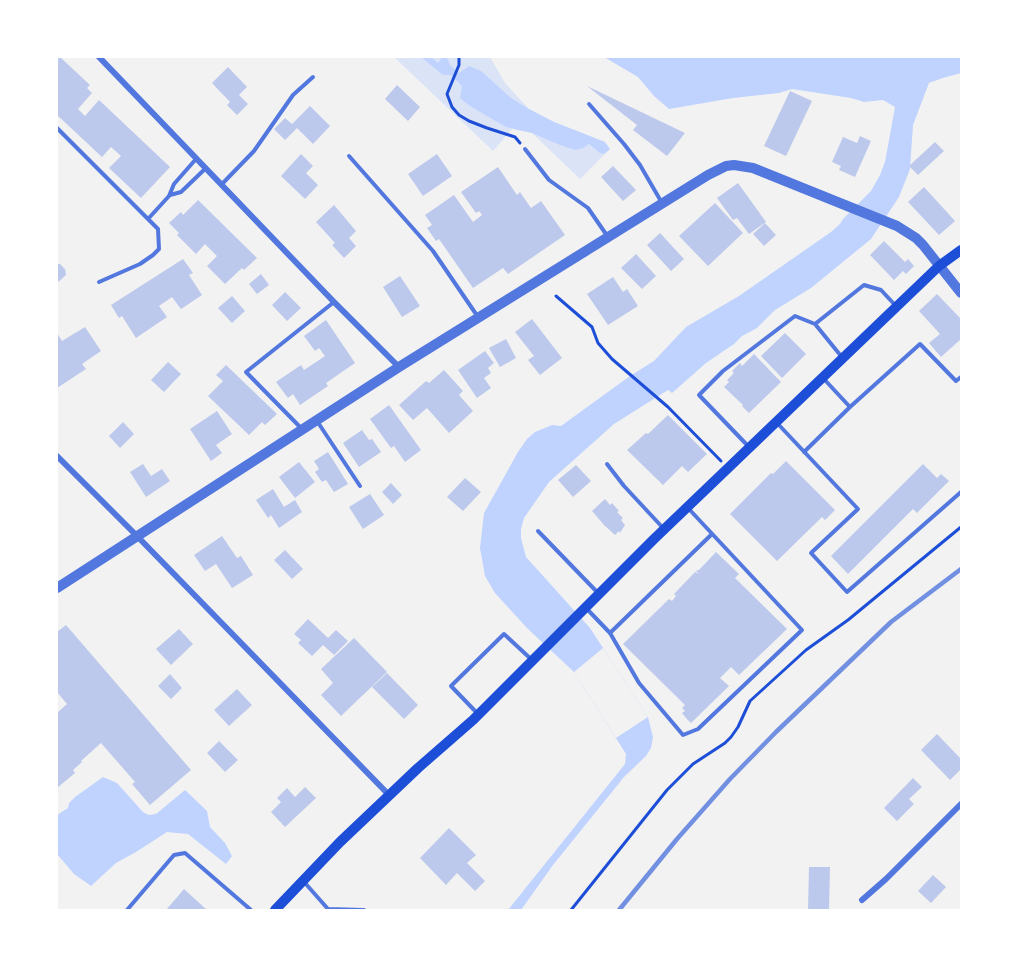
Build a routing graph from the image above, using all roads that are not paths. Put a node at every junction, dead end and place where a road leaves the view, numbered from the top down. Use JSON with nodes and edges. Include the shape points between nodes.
{"nodes":[{"id":1,"x":99,"y":57,"type":"edge"},
{"id":2,"x":313,"y":77,"type":"dead end"},
{"id":3,"x":589,"y":104,"type":"dead end"},
{"id":4,"x":57,"y":128,"type":"edge"},
{"id":5,"x":525,"y":149,"type":"road end"},
{"id":6,"x":349,"y":156,"type":"dead end"},
{"id":7,"x":197,"y":158,"type":"junction"},
{"id":8,"x":206,"y":168,"type":"junction"},
{"id":9,"x":222,"y":184,"type":"junction"},
{"id":10,"x":170,"y":196,"type":"junction"},
{"id":11,"x":663,"y":203,"type":"junction"},
{"id":12,"x":148,"y":219,"type":"junction"},
{"id":13,"x":608,"y":237,"type":"junction"},
{"id":14,"x":961,"y":250,"type":"edge"},
{"id":15,"x":939,"y":266,"type":"junction"},
{"id":16,"x":99,"y":282,"type":"dead end"},
{"id":17,"x":961,"y":293,"type":"edge"},
{"id":18,"x":334,"y":302,"type":"junction"},
{"id":19,"x":896,"y":307,"type":"junction"},
{"id":20,"x":479,"y":318,"type":"junction"},
{"id":21,"x":815,"y":324,"type":"junction"},
{"id":22,"x":843,"y":358,"type":"junction"},
{"id":23,"x":399,"y":367,"type":"junction"},
{"id":24,"x":823,"y":377,"type":"junction"},
{"id":25,"x":961,"y":377,"type":"edge"},
{"id":26,"x":850,"y":407,"type":"junction"},
{"id":27,"x":317,"y":420,"type":"junction"},
{"id":28,"x":776,"y":422,"type":"junction"},
{"id":29,"x":302,"y":429,"type":"junction"},
{"id":30,"x":750,"y":448,"type":"junction"},
{"id":31,"x":804,"y":452,"type":"junction"},
{"id":32,"x":57,"y":456,"type":"edge"},
{"id":33,"x":607,"y":464,"type":"dead end"},
{"id":34,"x":360,"y":486,"type":"dead end"},
{"id":35,"x":961,"y":492,"type":"edge"},
{"id":36,"x":687,"y":508,"type":"junction"},
{"id":37,"x":664,"y":530,"type":"junction"},
{"id":38,"x":538,"y":531,"type":"dead end"},
{"id":39,"x":712,"y":534,"type":"junction"},
{"id":40,"x":137,"y":536,"type":"junction"},
{"id":41,"x":57,"y":588,"type":"edge"},
{"id":42,"x":599,"y":595,"type":"junction"},
{"id":43,"x":586,"y":608,"type":"junction"},
{"id":44,"x":610,"y":633,"type":"junction"},
{"id":45,"x":532,"y":661,"type":"junction"},
{"id":46,"x":478,"y":715,"type":"junction"},
{"id":47,"x":389,"y":795,"type":"junction"},
{"id":48,"x":961,"y":804,"type":"edge"},
{"id":49,"x":303,"y":881,"type":"junction"},
{"id":50,"x":862,"y":900,"type":"dead end"},
{"id":51,"x":328,"y":909,"type":"edge"},
{"id":52,"x":127,"y":910,"type":"edge"},
{"id":53,"x":251,"y":910,"type":"edge"},
{"id":54,"x":275,"y":910,"type":"edge"},
{"id":55,"x":364,"y":910,"type":"edge"}],
"edges":[{"from":1,"to":7,"type":"street"},
{"from":2,"to":9,"type":"lane","via":[[293,95],[254,151]]},
{"from":3,"to":11,"type":"lane","via":[[640,165]]},
{"from":4,"to":12,"type":"lane"},
{"from":5,"to":13,"type":"lane","via":[[549,180],[588,208]]},
{"from":6,"to":20,"type":"lane","via":[[433,252]]},
{"from":7,"to":8,"type":"street"},
{"from":7,"to":10,"type":"lane","via":[[174,184]]},
{"from":8,"to":9,"type":"street"},
{"from":8,"to":10,"type":"lane","via":[[181,192]]},
{"from":9,"to":18,"type":"street"},
{"from":10,"to":12,"type":"lane"},
{"from":11,"to":13,"type":"street"},
{"from":11,"to":15,"type":"street","via":[[726,166],[753,168],[897,226],[916,238]]},
{"from":12,"to":16,"type":"lane","via":[[158,229],[159,249],[140,264]]},
{"from":13,"to":20,"type":"street"},
{"from":14,"to":15,"type":"main road"},
{"from":15,"to":17,"type":"street"},
{"from":15,"to":19,"type":"main road"},
{"from":18,"to":23,"type":"street"},
{"from":18,"to":29,"type":"lane","via":[[246,372]]},
{"from":19,"to":21,"type":"lane","via":[[881,290],[864,285]]},
{"from":19,"to":22,"type":"main road"},
{"from":20,"to":23,"type":"street"},
{"from":21,"to":22,"type":"lane"},
{"from":21,"to":30,"type":"lane","via":[[795,316],[723,371],[699,395]]},
{"from":22,"to":24,"type":"main road"},
{"from":23,"to":27,"type":"street"},
{"from":24,"to":26,"type":"lane"},
{"from":24,"to":28,"type":"main road"},
{"from":25,"to":26,"type":"lane","via":[[956,381],[920,344]]},
{"from":26,"to":31,"type":"lane"},
{"from":27,"to":29,"type":"street"},
{"from":27,"to":34,"type":"lane"},
{"from":28,"to":30,"type":"main road"},
{"from":28,"to":31,"type":"lane"},
{"from":29,"to":40,"type":"street"},
{"from":30,"to":36,"type":"main road"},
{"from":31,"to":35,"type":"lane","via":[[858,509],[811,553],[847,592]]},
{"from":32,"to":40,"type":"street"},
{"from":33,"to":37,"type":"lane"},
{"from":36,"to":37,"type":"main road"},
{"from":36,"to":39,"type":"lane"},
{"from":37,"to":42,"type":"main road"},
{"from":38,"to":42,"type":"lane"},
{"from":39,"to":44,"type":"lane"},
{"from":39,"to":44,"type":"lane","via":[[802,630],[698,729],[682,735],[639,683]]},
{"from":40,"to":41,"type":"street"},
{"from":40,"to":47,"type":"street"},
{"from":42,"to":43,"type":"main road"},
{"from":43,"to":44,"type":"lane"},
{"from":43,"to":45,"type":"main road"},
{"from":45,"to":46,"type":"main road"},
{"from":45,"to":46,"type":"lane","via":[[504,634],[451,686]]},
{"from":46,"to":47,"type":"main road"},
{"from":47,"to":49,"type":"main road"},
{"from":48,"to":50,"type":"street"},
{"from":49,"to":51,"type":"lane"},
{"from":49,"to":54,"type":"main road"},
{"from":51,"to":55,"type":"lane"},
{"from":52,"to":53,"type":"lane","via":[[174,855],[185,853]]}]}
